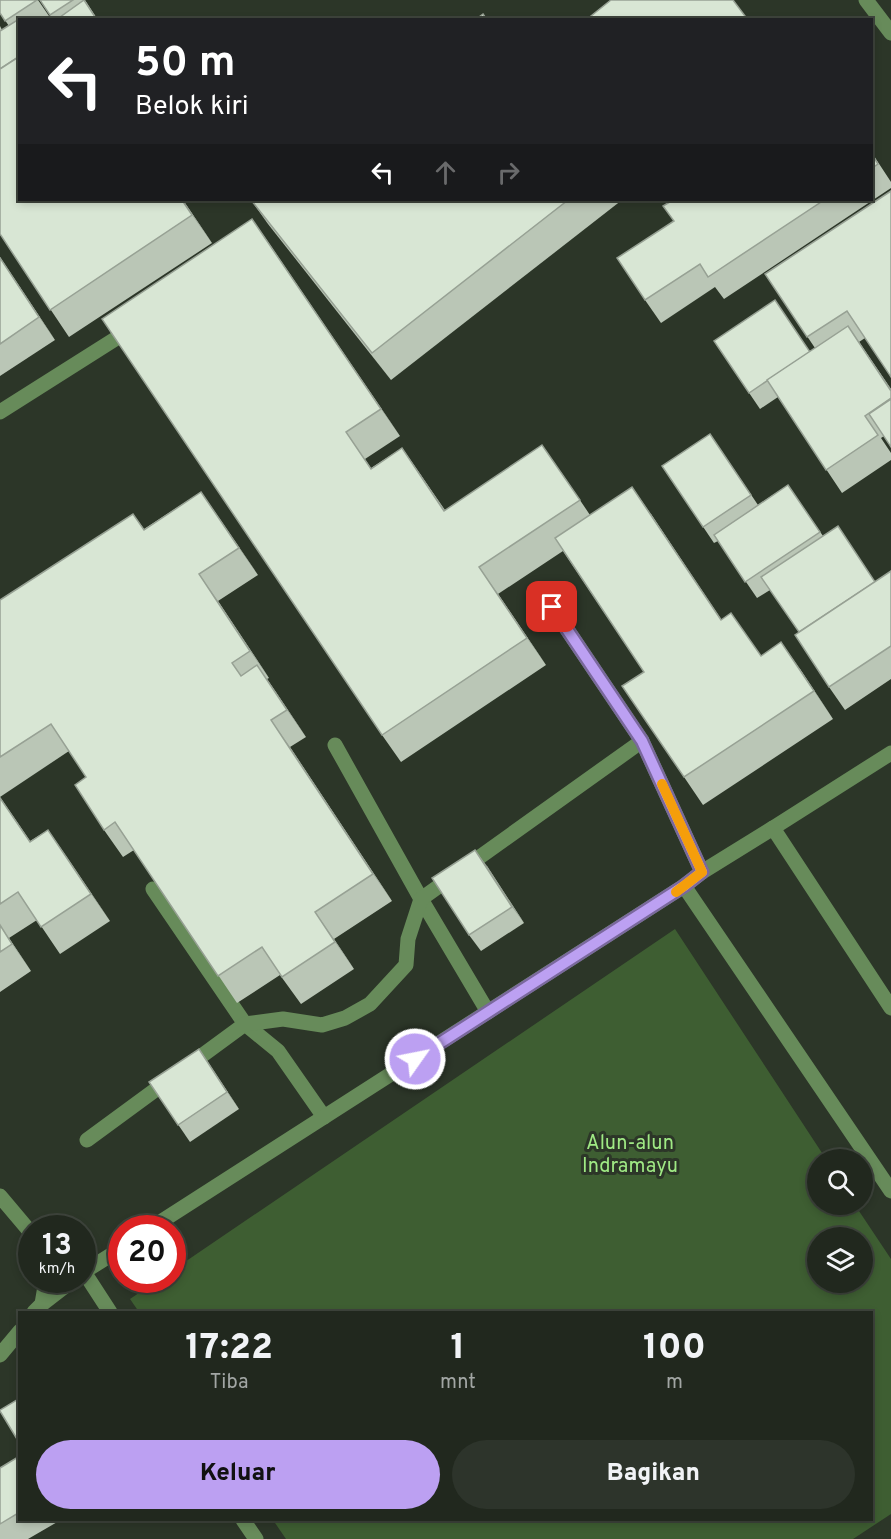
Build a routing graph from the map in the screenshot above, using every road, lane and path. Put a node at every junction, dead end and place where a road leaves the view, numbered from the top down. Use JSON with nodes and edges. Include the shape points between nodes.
{"nodes":[{"id":1,"x":866,"y":0,"type":"edge"},
{"id":2,"x":891,"y":33,"type":"edge"},
{"id":3,"x":141,"y":323,"type":"edge"},
{"id":4,"x":0,"y":412,"type":"edge"},
{"id":5,"x":552,"y":607,"type":"dead end"},
{"id":6,"x":642,"y":741,"type":"junction"},
{"id":7,"x":335,"y":745,"type":"dead end"},
{"id":8,"x":891,"y":753,"type":"edge"},
{"id":9,"x":773,"y":828,"type":"junction"},
{"id":10,"x":702,"y":872,"type":"junction"},
{"id":11,"x":684,"y":886,"type":"junction"},
{"id":12,"x":153,"y":889,"type":"edge"},
{"id":13,"x":422,"y":900,"type":"junction"},
{"id":14,"x":891,"y":1008,"type":"edge"},
{"id":15,"x":488,"y":1012,"type":"junction"},
{"id":16,"x":246,"y":1024,"type":"junction"},
{"id":17,"x":324,"y":1117,"type":"junction"},
{"id":18,"x":87,"y":1140,"type":"dead end"},
{"id":19,"x":891,"y":1191,"type":"edge"},
{"id":20,"x":0,"y":1196,"type":"edge"},
{"id":21,"x":172,"y":1215,"type":"edge"},
{"id":22,"x":18,"y":1217,"type":"edge"},
{"id":23,"x":42,"y":1293,"type":"edge"},
{"id":24,"x":57,"y":1293,"type":"edge"},
{"id":25,"x":95,"y":1293,"type":"edge"},
{"id":26,"x":38,"y":1308,"type":"edge"},
{"id":27,"x":109,"y":1311,"type":"edge"},
{"id":28,"x":18,"y":1333,"type":"edge"},
{"id":29,"x":0,"y":1355,"type":"edge"},
{"id":30,"x":244,"y":1521,"type":"edge"},
{"id":31,"x":256,"y":1539,"type":"edge"}],
"edges":[{"from":1,"to":2,"type":"street"},
{"from":3,"to":4,"type":"street"},
{"from":5,"to":6,"type":"street"},
{"from":6,"to":10,"type":"street"},
{"from":6,"to":13,"type":"street"},
{"from":7,"to":13,"type":"street"},
{"from":8,"to":9,"type":"street"},
{"from":9,"to":10,"type":"street"},
{"from":9,"to":14,"type":"street"},
{"from":10,"to":11,"type":"street"},
{"from":11,"to":15,"type":"street"},
{"from":11,"to":19,"type":"street"},
{"from":12,"to":16,"type":"street"},
{"from":13,"to":15,"type":"street"},
{"from":13,"to":16,"type":"street","via":[[408,939],[406,965],[370,1004],[322,1025],[283,1019]]},
{"from":15,"to":17,"type":"street"},
{"from":16,"to":17,"type":"street","via":[[278,1051]]},
{"from":16,"to":18,"type":"street"},
{"from":17,"to":21,"type":"street"},
{"from":20,"to":22,"type":"street"},
{"from":23,"to":26,"type":"street"},
{"from":24,"to":26,"type":"street"},
{"from":25,"to":27,"type":"street"},
{"from":28,"to":29,"type":"street"},
{"from":30,"to":31,"type":"street"}]}
